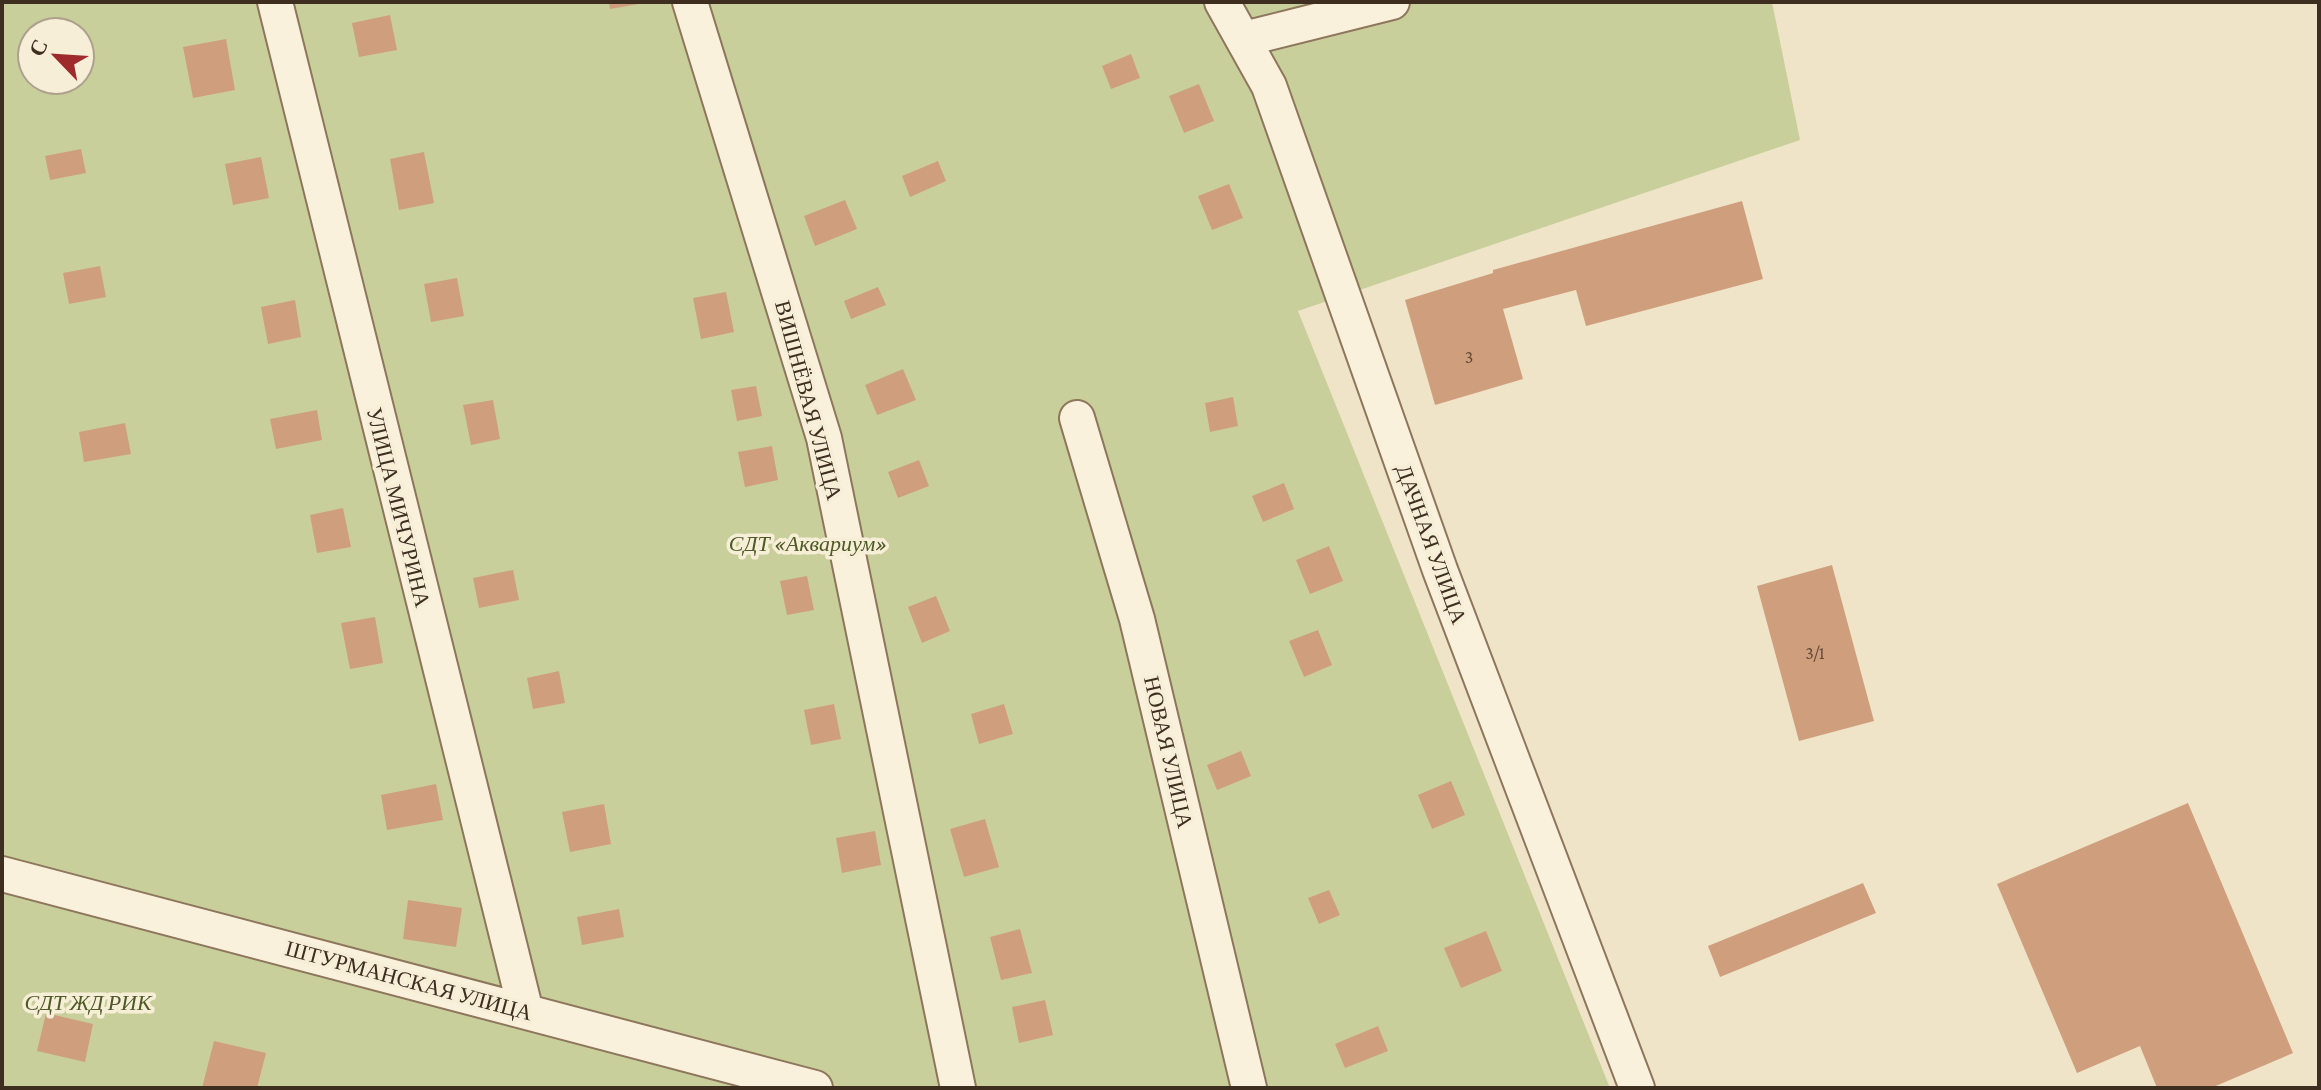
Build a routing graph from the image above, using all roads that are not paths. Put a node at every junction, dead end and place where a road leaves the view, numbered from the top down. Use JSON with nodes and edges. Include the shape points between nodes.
{"nodes":[{"id":1,"x":275,"y":2,"type":"edge"},
{"id":2,"x":690,"y":2,"type":"edge"},
{"id":3,"x":1222,"y":2,"type":"edge"},
{"id":4,"x":1392,"y":2,"type":"edge"},
{"id":5,"x":1244,"y":39,"type":"junction"},
{"id":6,"x":1077,"y":418,"type":"dead end"},
{"id":7,"x":2,"y":874,"type":"edge"},
{"id":8,"x":526,"y":1012,"type":"junction"},
{"id":9,"x":815,"y":1088,"type":"edge"},
{"id":10,"x":958,"y":1088,"type":"edge"},
{"id":11,"x":1249,"y":1088,"type":"edge"},
{"id":12,"x":1637,"y":1088,"type":"edge"}],
"edges":[{"from":1,"to":8,"type":"street","name":"УЛИЦА МИЧУРИНА"},
{"from":2,"to":10,"type":"street","name":"ВИШНЁВАЯ УЛИЦА","via":[[824,438]]},
{"from":3,"to":5,"type":"street","name":"ДАЧНАЯ УЛИЦА"},
{"from":4,"to":5,"type":"street"},
{"from":5,"to":12,"type":"street","name":"ДАЧНАЯ УЛИЦА","via":[[1269,86],[1440,570]]},
{"from":6,"to":11,"type":"street","name":"НОВАЯ УЛИЦА","via":[[1137,619]]},
{"from":7,"to":8,"type":"street","name":"ШТУРМАНСКАЯ УЛИЦА"},
{"from":8,"to":9,"type":"street","name":"ШТУРМАНСКАЯ УЛИЦА"}]}
